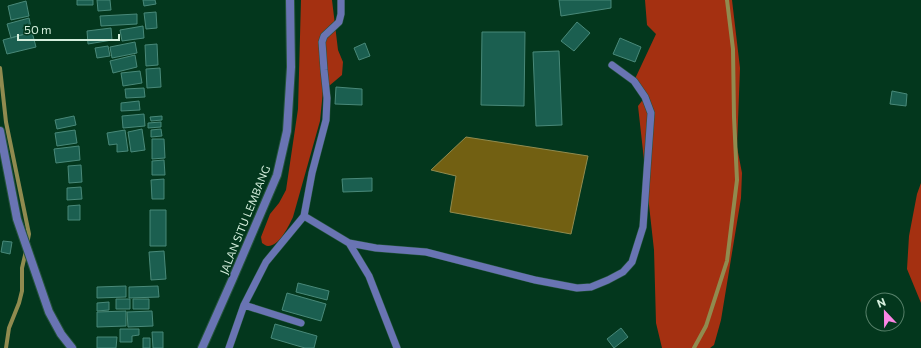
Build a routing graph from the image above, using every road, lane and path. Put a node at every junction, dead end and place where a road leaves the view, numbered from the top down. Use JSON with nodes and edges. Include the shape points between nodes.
{"nodes":[{"id":1,"x":290,"y":0,"type":"edge"},
{"id":2,"x":341,"y":0,"type":"edge"},
{"id":3,"x":612,"y":65,"type":"dead end"},
{"id":4,"x":0,"y":131,"type":"edge"},
{"id":5,"x":304,"y":216,"type":"junction"},
{"id":6,"x":349,"y":243,"type":"junction"},
{"id":7,"x":244,"y":305,"type":"junction"},
{"id":8,"x":301,"y":324,"type":"dead end"},
{"id":9,"x":72,"y":348,"type":"edge"},
{"id":10,"x":202,"y":348,"type":"edge"},
{"id":11,"x":229,"y":348,"type":"edge"},
{"id":12,"x":397,"y":348,"type":"edge"}],
"edges":[{"from":1,"to":10,"type":"street","name":"JALAN SITU LEMBANG","via":[[291,67],[288,131],[277,175]]},
{"from":2,"to":5,"type":"lane","via":[[339,22],[324,36],[322,42],[327,98],[326,120]]},
{"from":3,"to":6,"type":"lane","via":[[634,81],[645,97],[651,113],[643,228],[632,262],[623,272],[591,287],[577,288],[426,252]]},
{"from":4,"to":9,"type":"street","via":[[17,219],[49,312]]},
{"from":5,"to":6,"type":"lane"},
{"from":5,"to":7,"type":"lane","via":[[266,262]]},
{"from":6,"to":12,"type":"lane","via":[[369,276]]},
{"from":7,"to":8,"type":"lane"},
{"from":7,"to":11,"type":"lane"}]}
